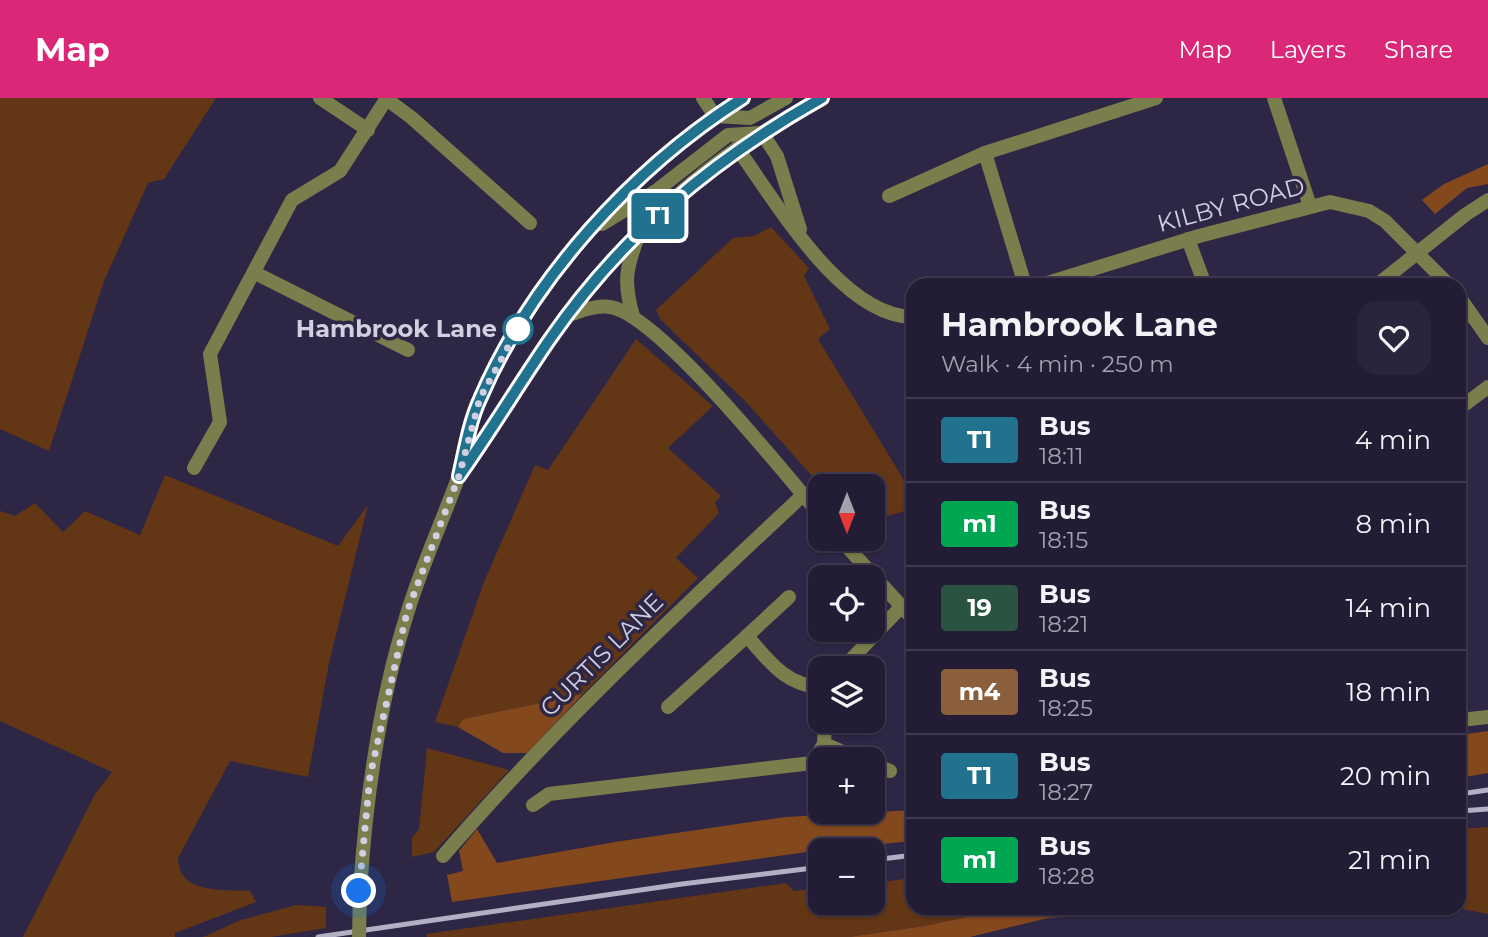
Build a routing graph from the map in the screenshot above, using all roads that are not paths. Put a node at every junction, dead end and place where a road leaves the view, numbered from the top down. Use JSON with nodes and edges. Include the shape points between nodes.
{"nodes":[{"id":1,"x":320,"y":98,"type":"edge"},
{"id":2,"x":386,"y":98,"type":"edge"},
{"id":3,"x":703,"y":98,"type":"edge"},
{"id":4,"x":786,"y":98,"type":"edge"},
{"id":5,"x":822,"y":98,"type":"edge"},
{"id":6,"x":1156,"y":98,"type":"edge"},
{"id":7,"x":1274,"y":98,"type":"edge"},
{"id":8,"x":738,"y":99,"type":"edge"},
{"id":9,"x":715,"y":116,"type":"junction"},
{"id":10,"x":750,"y":118,"type":"junction"},
{"id":11,"x":368,"y":130,"type":"junction"},
{"id":12,"x":762,"y":133,"type":"junction"},
{"id":13,"x":728,"y":135,"type":"junction"},
{"id":14,"x":737,"y":148,"type":"junction"},
{"id":15,"x":985,"y":153,"type":"junction"},
{"id":16,"x":889,"y":196,"type":"dead end"},
{"id":17,"x":1488,"y":200,"type":"edge"},
{"id":18,"x":1310,"y":206,"type":"junction"},
{"id":19,"x":530,"y":223,"type":"dead end"},
{"id":20,"x":593,"y":228,"type":"junction"},
{"id":21,"x":639,"y":234,"type":"junction"},
{"id":22,"x":1188,"y":239,"type":"junction"},
{"id":23,"x":804,"y":243,"type":"junction"},
{"id":24,"x":1416,"y":253,"type":"junction"},
{"id":25,"x":255,"y":273,"type":"junction"},
{"id":26,"x":1023,"y":278,"type":"edge"},
{"id":27,"x":1063,"y":278,"type":"edge"},
{"id":28,"x":1202,"y":278,"type":"edge"},
{"id":29,"x":1386,"y":278,"type":"edge"},
{"id":30,"x":1441,"y":278,"type":"edge"},
{"id":31,"x":1466,"y":307,"type":"edge"},
{"id":32,"x":568,"y":315,"type":"junction"},
{"id":33,"x":906,"y":315,"type":"edge"},
{"id":34,"x":633,"y":316,"type":"junction"},
{"id":35,"x":1488,"y":338,"type":"edge"},
{"id":36,"x":408,"y":350,"type":"dead end"},
{"id":37,"x":1488,"y":387,"type":"edge"},
{"id":38,"x":1466,"y":404,"type":"edge"},
{"id":39,"x":194,"y":468,"type":"dead end"},
{"id":40,"x":459,"y":476,"type":"junction"},
{"id":41,"x":803,"y":495,"type":"junction"},
{"id":42,"x":808,"y":501,"type":"edge"},
{"id":43,"x":850,"y":551,"type":"edge"},
{"id":44,"x":789,"y":597,"type":"dead end"},
{"id":45,"x":900,"y":608,"type":"junction"},
{"id":46,"x":906,"y":613,"type":"edge"},
{"id":47,"x":747,"y":636,"type":"junction"},
{"id":48,"x":854,"y":656,"type":"edge"},
{"id":49,"x":808,"y":686,"type":"edge"},
{"id":50,"x":668,"y":707,"type":"dead end"},
{"id":51,"x":1488,"y":717,"type":"edge"},
{"id":52,"x":1466,"y":719,"type":"edge"},
{"id":53,"x":824,"y":733,"type":"edge"},
{"id":54,"x":824,"y":744,"type":"junction"},
{"id":55,"x":831,"y":747,"type":"edge"},
{"id":56,"x":885,"y":769,"type":"edge"},
{"id":57,"x":890,"y":771,"type":"dead end"},
{"id":58,"x":533,"y":805,"type":"dead end"},
{"id":59,"x":443,"y":856,"type":"dead end"},
{"id":60,"x":359,"y":937,"type":"edge"}],
"edges":[{"from":1,"to":11,"type":"street"},
{"from":2,"to":11,"type":"street"},
{"from":2,"to":19,"type":"street"},
{"from":3,"to":9,"type":"street"},
{"from":4,"to":10,"type":"street"},
{"from":5,"to":12,"type":"street"},
{"from":6,"to":15,"type":"street"},
{"from":7,"to":18,"type":"street"},
{"from":8,"to":9,"type":"street"},
{"from":8,"to":10,"type":"street"},
{"from":9,"to":10,"type":"street"},
{"from":9,"to":13,"type":"street"},
{"from":9,"to":20,"type":"street","via":[[648,172]]},
{"from":10,"to":12,"type":"street"},
{"from":11,"to":25,"type":"street","via":[[340,171],[292,200]]},
{"from":12,"to":13,"type":"street"},
{"from":12,"to":14,"type":"street"},
{"from":12,"to":23,"type":"street","via":[[777,156]]},
{"from":13,"to":14,"type":"street"},
{"from":13,"to":20,"type":"street","via":[[647,197]]},
{"from":14,"to":21,"type":"street"},
{"from":14,"to":23,"type":"street"},
{"from":15,"to":16,"type":"street"},
{"from":15,"to":26,"type":"street"},
{"from":17,"to":24,"type":"street"},
{"from":18,"to":22,"type":"street","name":"KILBY ROAD"},
{"from":18,"to":24,"type":"street","name":"KILBY ROAD","via":[[1330,202],[1369,211]]},
{"from":20,"to":40,"type":"street","via":[[561,266],[499,360],[475,411]]},
{"from":21,"to":32,"type":"street"},
{"from":21,"to":34,"type":"street","via":[[625,283]]},
{"from":22,"to":27,"type":"street","name":"KILBY ROAD"},
{"from":22,"to":28,"type":"street"},
{"from":23,"to":33,"type":"street","via":[[833,277],[871,304]]},
{"from":24,"to":29,"type":"street"},
{"from":24,"to":30,"type":"street","name":"KILBY ROAD"},
{"from":25,"to":36,"type":"street"},
{"from":25,"to":39,"type":"street","via":[[210,354],[220,422]]},
{"from":31,"to":35,"type":"street"},
{"from":32,"to":34,"type":"street","via":[[610,307]]},
{"from":32,"to":40,"type":"street"},
{"from":34,"to":41,"type":"street","via":[[699,376]]},
{"from":37,"to":38,"type":"street"},
{"from":40,"to":60,"type":"street","bridge":true,"via":[[407,612],[393,667],[370,776]]},
{"from":41,"to":42,"type":"street"},
{"from":41,"to":59,"type":"street","name":"CURTIS LANE","via":[[547,742]]},
{"from":43,"to":45,"type":"street"},
{"from":44,"to":47,"type":"street"},
{"from":45,"to":46,"type":"street"},
{"from":45,"to":48,"type":"street"},
{"from":47,"to":49,"type":"street","via":[[781,674]]},
{"from":47,"to":50,"type":"street"},
{"from":51,"to":52,"type":"street"},
{"from":53,"to":54,"type":"street"},
{"from":54,"to":55,"type":"street"},
{"from":54,"to":58,"type":"street","via":[[812,763],[549,794]]},
{"from":56,"to":57,"type":"street"}]}
